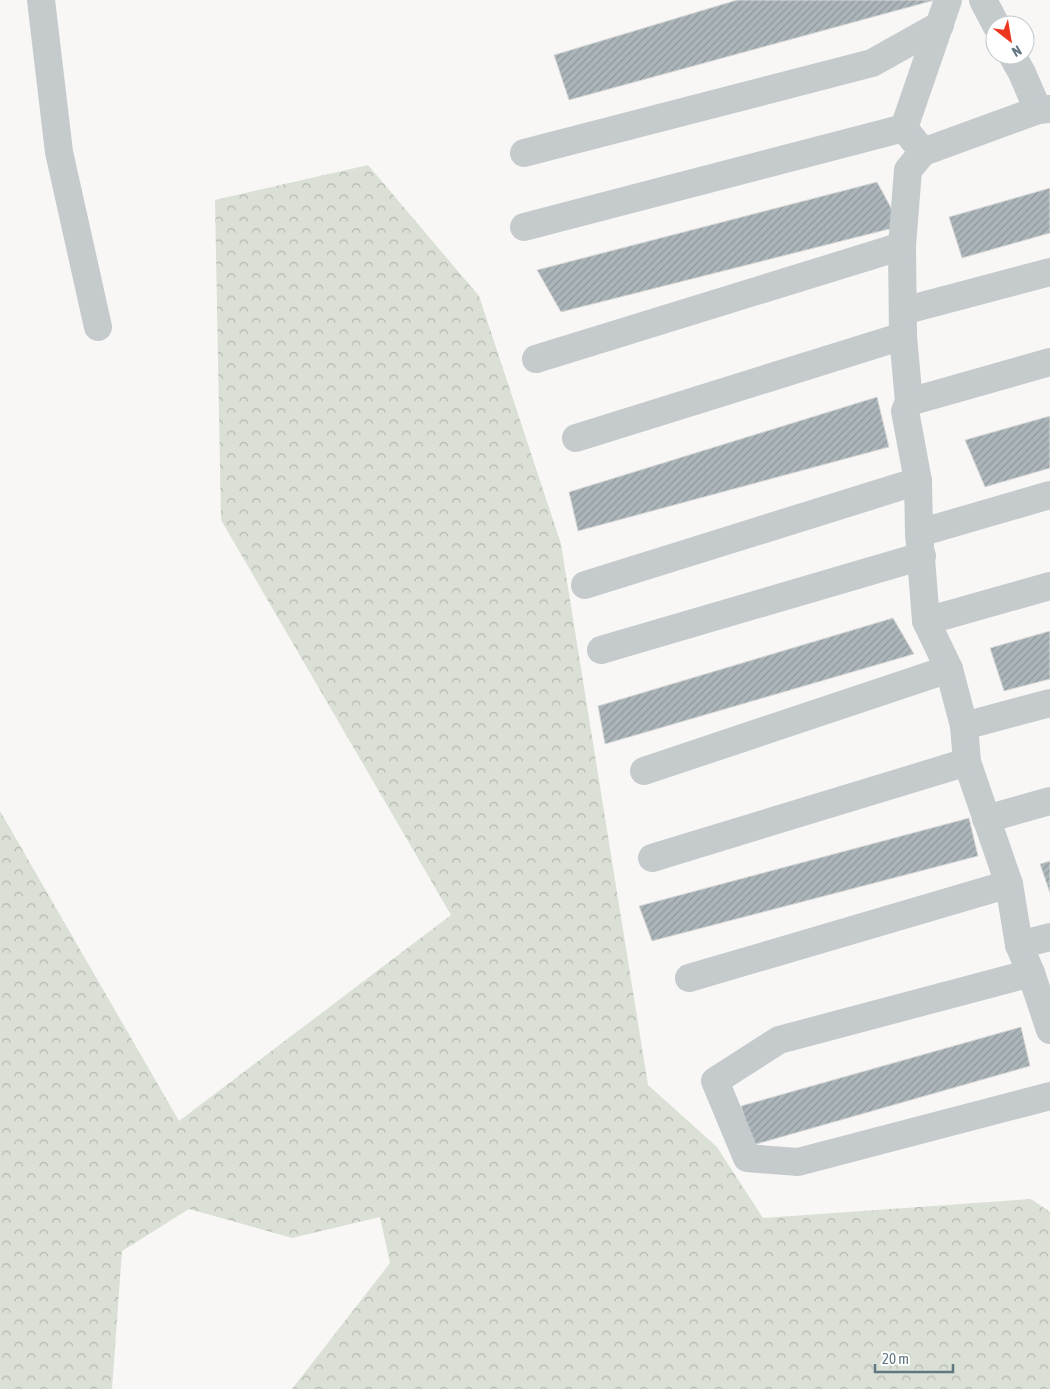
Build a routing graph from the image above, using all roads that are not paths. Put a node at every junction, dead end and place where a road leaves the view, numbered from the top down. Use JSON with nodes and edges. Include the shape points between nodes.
{"nodes":[{"id":1,"x":41,"y":0,"type":"edge"},
{"id":2,"x":983,"y":0,"type":"edge"},
{"id":3,"x":944,"y":13,"type":"edge"},
{"id":4,"x":991,"y":15,"type":"edge"},
{"id":5,"x":1018,"y":65,"type":"edge"},
{"id":6,"x":1044,"y":109,"type":"edge"},
{"id":7,"x":904,"y":128,"type":"junction"},
{"id":8,"x":923,"y":152,"type":"junction"},
{"id":9,"x":524,"y":153,"type":"dead end"},
{"id":10,"x":524,"y":227,"type":"dead end"},
{"id":11,"x":902,"y":246,"type":"junction"},
{"id":12,"x":1050,"y":272,"type":"edge"},
{"id":13,"x":903,"y":324,"type":"junction"},
{"id":14,"x":98,"y":327,"type":"dead end"},
{"id":15,"x":536,"y":359,"type":"dead end"},
{"id":16,"x":1050,"y":362,"type":"edge"},
{"id":17,"x":909,"y":402,"type":"junction"},
{"id":18,"x":576,"y":438,"type":"dead end"},
{"id":19,"x":918,"y":481,"type":"junction"},
{"id":20,"x":1050,"y":495,"type":"edge"},
{"id":21,"x":920,"y":545,"type":"junction"},
{"id":22,"x":584,"y":586,"type":"dead end"},
{"id":23,"x":1050,"y":586,"type":"edge"},
{"id":24,"x":926,"y":621,"type":"junction"},
{"id":25,"x":601,"y":650,"type":"dead end"},
{"id":26,"x":949,"y":669,"type":"junction"},
{"id":27,"x":1050,"y":703,"type":"edge"},
{"id":28,"x":964,"y":726,"type":"junction"},
{"id":29,"x":967,"y":762,"type":"junction"},
{"id":30,"x":644,"y":771,"type":"dead end"},
{"id":31,"x":1050,"y":801,"type":"edge"},
{"id":32,"x":986,"y":819,"type":"junction"},
{"id":33,"x":652,"y":858,"type":"dead end"},
{"id":34,"x":1009,"y":884,"type":"junction"},
{"id":35,"x":1050,"y":937,"type":"edge"},
{"id":36,"x":1020,"y":945,"type":"junction"},
{"id":37,"x":1032,"y":972,"type":"junction"},
{"id":38,"x":689,"y":978,"type":"dead end"},
{"id":39,"x":1050,"y":1030,"type":"edge"},
{"id":40,"x":1050,"y":1096,"type":"edge"}],
"edges":[{"from":1,"to":14,"type":"street","via":[[59,152]]},
{"from":2,"to":4,"type":"street"},
{"from":3,"to":7,"type":"street"},
{"from":3,"to":9,"type":"street","via":[[872,63]]},
{"from":5,"to":6,"type":"street"},
{"from":6,"to":8,"type":"street"},
{"from":7,"to":8,"type":"street"},
{"from":7,"to":10,"type":"street"},
{"from":8,"to":11,"type":"street","via":[[908,170]]},
{"from":11,"to":13,"type":"street"},
{"from":11,"to":15,"type":"street"},
{"from":12,"to":13,"type":"street"},
{"from":13,"to":17,"type":"street"},
{"from":13,"to":18,"type":"street"},
{"from":16,"to":17,"type":"street"},
{"from":17,"to":19,"type":"street","via":[[905,411]]},
{"from":19,"to":21,"type":"street"},
{"from":19,"to":22,"type":"street"},
{"from":20,"to":21,"type":"street"},
{"from":21,"to":24,"type":"street"},
{"from":21,"to":25,"type":"street"},
{"from":23,"to":24,"type":"street"},
{"from":24,"to":26,"type":"street"},
{"from":26,"to":28,"type":"street"},
{"from":26,"to":30,"type":"street"},
{"from":27,"to":28,"type":"street"},
{"from":28,"to":29,"type":"street"},
{"from":29,"to":32,"type":"street"},
{"from":29,"to":33,"type":"street"},
{"from":31,"to":32,"type":"street"},
{"from":32,"to":34,"type":"street"},
{"from":34,"to":36,"type":"street"},
{"from":34,"to":38,"type":"street"},
{"from":35,"to":36,"type":"street"},
{"from":36,"to":37,"type":"street"},
{"from":37,"to":39,"type":"street"},
{"from":37,"to":40,"type":"street","via":[[779,1040],[715,1081],[747,1158],[798,1162]]}]}
